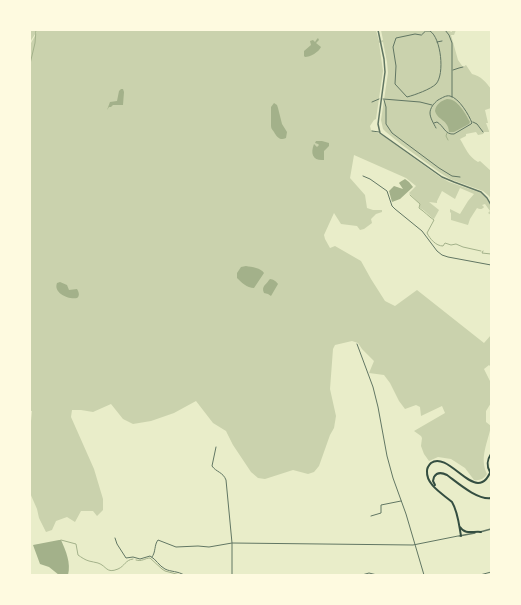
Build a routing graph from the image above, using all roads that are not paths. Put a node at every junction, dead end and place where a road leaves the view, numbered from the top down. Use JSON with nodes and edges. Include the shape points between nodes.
{"nodes":[{"id":1,"x":378,"y":30,"type":"edge"},
{"id":2,"x":424,"y":30,"type":"edge"},
{"id":3,"x":446,"y":31,"type":"edge"},
{"id":4,"x":425,"y":32,"type":"junction"},
{"id":5,"x":442,"y":40,"type":"dead end"},
{"id":6,"x":437,"y":42,"type":"junction"},
{"id":7,"x":463,"y":67,"type":"dead end"},
{"id":8,"x":452,"y":70,"type":"junction"},
{"id":9,"x":452,"y":97,"type":"junction"},
{"id":10,"x":379,"y":99,"type":"dead end"},
{"id":11,"x":372,"y":102,"type":"dead end"},
{"id":12,"x":433,"y":106,"type":"junction"},
{"id":13,"x":472,"y":122,"type":"junction"},
{"id":14,"x":434,"y":123,"type":"junction"},
{"id":15,"x":436,"y":128,"type":"dead end"},
{"id":16,"x":372,"y":131,"type":"dead end"},
{"id":17,"x":483,"y":132,"type":"dead end"},
{"id":18,"x":380,"y":133,"type":"junction"},
{"id":19,"x":363,"y":176,"type":"dead end"},
{"id":20,"x":460,"y":177,"type":"dead end"},
{"id":21,"x":491,"y":205,"type":"edge"},
{"id":22,"x":491,"y":265,"type":"edge"},
{"id":23,"x":356,"y":344,"type":"dead end"},
{"id":24,"x":216,"y":447,"type":"dead end"},
{"id":25,"x":491,"y":454,"type":"edge"},
{"id":26,"x":491,"y":472,"type":"edge"},
{"id":27,"x":437,"y":490,"type":"junction"},
{"id":28,"x":490,"y":498,"type":"edge"},
{"id":29,"x":401,"y":501,"type":"junction"},
{"id":30,"x":371,"y":516,"type":"dead end"},
{"id":31,"x":458,"y":524,"type":"junction"},
{"id":32,"x":491,"y":529,"type":"edge"},
{"id":33,"x":481,"y":532,"type":"junction"},
{"id":34,"x":460,"y":536,"type":"junction"},
{"id":35,"x":115,"y":538,"type":"dead end"},
{"id":36,"x":232,"y":543,"type":"junction"},
{"id":37,"x":416,"y":544,"type":"junction"},
{"id":38,"x":152,"y":557,"type":"junction"},
{"id":39,"x":491,"y":572,"type":"edge"},
{"id":40,"x":184,"y":575,"type":"edge"},
{"id":41,"x":232,"y":575,"type":"edge"},
{"id":42,"x":362,"y":575,"type":"edge"},
{"id":43,"x":377,"y":575,"type":"edge"},
{"id":44,"x":424,"y":575,"type":"edge"},
{"id":45,"x":480,"y":575,"type":"edge"}],
"edges":[{"from":1,"to":18,"type":"street","via":[[385,72],[378,124]]},
{"from":2,"to":4,"type":"street"},
{"from":3,"to":8,"type":"street","via":[[451,40]]},
{"from":4,"to":6,"type":"street","via":[[433,33]]},
{"from":4,"to":6,"type":"street","via":[[396,38],[393,46],[395,84],[407,97],[432,87],[438,81],[441,65]]},
{"from":5,"to":6,"type":"street"},
{"from":7,"to":8,"type":"street"},
{"from":8,"to":9,"type":"street"},
{"from":9,"to":12,"type":"street","via":[[446,96]]},
{"from":9,"to":13,"type":"street","via":[[462,105]]},
{"from":10,"to":11,"type":"street"},
{"from":12,"to":14,"type":"street","via":[[430,114]]},
{"from":12,"to":20,"type":"street","via":[[420,102],[384,100],[386,124],[392,133],[439,168],[452,176]]},
{"from":13,"to":14,"type":"street","via":[[454,134],[446,132],[440,123]]},
{"from":13,"to":17,"type":"street","via":[[475,122]]},
{"from":14,"to":15,"type":"street"},
{"from":16,"to":18,"type":"street"},
{"from":18,"to":21,"type":"street","via":[[442,177],[481,192]]},
{"from":19,"to":22,"type":"street","via":[[387,191],[392,206],[422,231],[440,254]]},
{"from":23,"to":29,"type":"street","via":[[373,387],[387,456]]},
{"from":24,"to":36,"type":"street","via":[[212,466],[226,480]]},
{"from":25,"to":26,"type":"highway","via":[[487,460]]},
{"from":26,"to":27,"type":"highway","via":[[484,481],[472,482],[445,463],[435,462],[429,466],[427,473]]},
{"from":27,"to":28,"type":"highway","via":[[434,477],[442,473],[476,495]]},
{"from":27,"to":31,"type":"highway","via":[[454,505]]},
{"from":29,"to":30,"type":"street","via":[[381,505],[381,513]]},
{"from":29,"to":37,"type":"street"},
{"from":31,"to":33,"type":"highway","via":[[464,532]]},
{"from":31,"to":34,"type":"highway"},
{"from":32,"to":33,"type":"street"},
{"from":33,"to":34,"type":"street"},
{"from":34,"to":37,"type":"street"},
{"from":35,"to":38,"type":"street","via":[[116,544],[126,558]]},
{"from":36,"to":37,"type":"street"},
{"from":36,"to":38,"type":"street","via":[[209,547],[176,547],[158,540]]},
{"from":36,"to":41,"type":"street"},
{"from":37,"to":44,"type":"street"},
{"from":38,"to":40,"type":"street","via":[[164,569]]},
{"from":39,"to":45,"type":"street"},
{"from":42,"to":43,"type":"street"}]}
